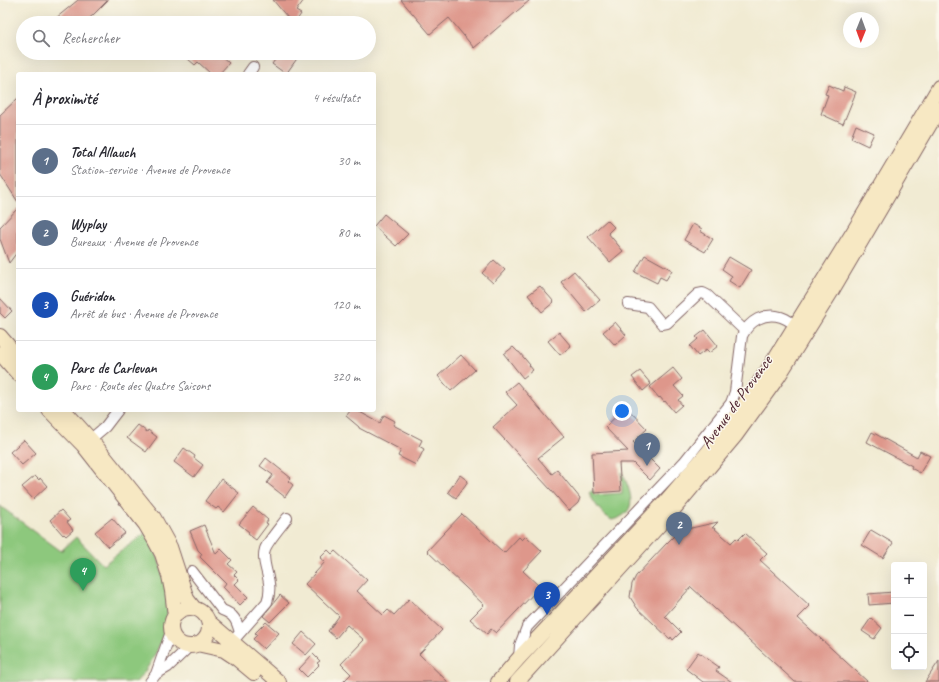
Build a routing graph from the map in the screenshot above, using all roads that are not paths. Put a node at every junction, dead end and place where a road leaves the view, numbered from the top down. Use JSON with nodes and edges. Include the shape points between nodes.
{"nodes":[{"id":1,"x":939,"y":87,"type":"edge"},
{"id":2,"x":939,"y":109,"type":"edge"},
{"id":3,"x":628,"y":304,"type":"dead end"},
{"id":4,"x":801,"y":328,"type":"junction"},
{"id":5,"x":745,"y":331,"type":"junction"},
{"id":6,"x":0,"y":336,"type":"edge"},
{"id":7,"x":0,"y":353,"type":"edge"},
{"id":8,"x":16,"y":355,"type":"edge"},
{"id":9,"x":16,"y":372,"type":"edge"},
{"id":10,"x":52,"y":412,"type":"edge"},
{"id":11,"x":65,"y":412,"type":"edge"},
{"id":12,"x":116,"y":412,"type":"edge"},
{"id":13,"x":87,"y":442,"type":"junction"},
{"id":14,"x":287,"y":518,"type":"dead end"},
{"id":15,"x":192,"y":571,"type":"dead end"},
{"id":16,"x":194,"y":608,"type":"junction"},
{"id":17,"x":208,"y":621,"type":"junction"},
{"id":18,"x":173,"y":622,"type":"junction"},
{"id":19,"x":236,"y":637,"type":"junction"},
{"id":20,"x":194,"y":645,"type":"junction"},
{"id":21,"x":519,"y":658,"type":"junction"},
{"id":22,"x":153,"y":678,"type":"edge"},
{"id":23,"x":265,"y":682,"type":"edge"},
{"id":24,"x":279,"y":682,"type":"edge"},
{"id":25,"x":498,"y":682,"type":"edge"},
{"id":26,"x":516,"y":682,"type":"edge"}],
"edges":[{"from":1,"to":4,"type":"main road","name":"Avenue de Provence"},
{"from":2,"to":4,"type":"main road","name":"Avenue de Provence"},
{"from":3,"to":5,"type":"street","via":[[648,308],[662,324],[667,323],[698,294],[703,293]]},
{"from":4,"to":5,"type":"street","via":[[783,317],[774,315],[758,318]]},
{"from":4,"to":21,"type":"main road","name":"Avenue de Provence","via":[[708,452],[665,502]]},
{"from":4,"to":26,"type":"main road","name":"Avenue de Provence","via":[[778,377],[736,435],[673,510]]},
{"from":5,"to":21,"type":"street","name":"Avenue de Provence","via":[[731,403],[684,462],[527,627],[520,645]]},
{"from":6,"to":8,"type":"main road"},
{"from":7,"to":9,"type":"main road"},
{"from":10,"to":13,"type":"main road"},
{"from":11,"to":13,"type":"main road"},
{"from":12,"to":13,"type":"street","via":[[105,427]]},
{"from":13,"to":16,"type":"main road","via":[[154,518],[170,547],[187,599]]},
{"from":13,"to":18,"type":"main road","via":[[145,524],[162,554],[172,591]]},
{"from":14,"to":19,"type":"street","via":[[265,548],[264,556],[270,586],[267,602]]},
{"from":15,"to":19,"type":"street","via":[[222,610],[235,618]]},
{"from":16,"to":17,"type":"main road","via":[[203,613]]},
{"from":16,"to":18,"type":"main road","via":[[183,609]]},
{"from":17,"to":19,"type":"main road"},
{"from":17,"to":20,"type":"main road","via":[[206,638]]},
{"from":18,"to":20,"type":"main road","via":[[176,639],[181,643]]},
{"from":18,"to":22,"type":"street"},
{"from":19,"to":24,"type":"main road"},
{"from":20,"to":22,"type":"street"},
{"from":20,"to":23,"type":"main road","via":[[224,650]]},
{"from":21,"to":25,"type":"main road","name":"Avenue de Provence"}]}
